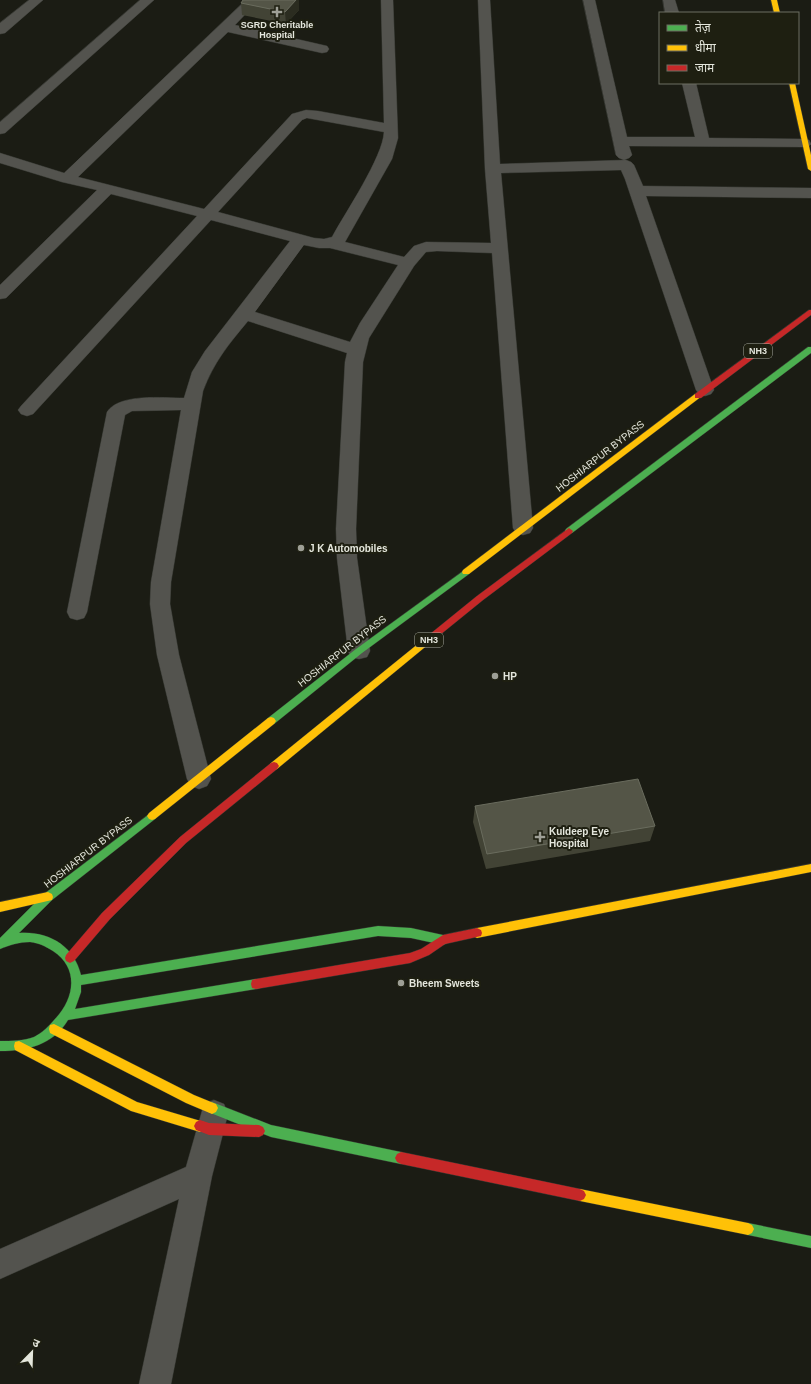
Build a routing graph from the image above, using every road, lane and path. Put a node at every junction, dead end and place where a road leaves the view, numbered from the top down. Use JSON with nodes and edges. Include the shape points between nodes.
{"nodes":[{"id":1,"x":37,"y":0,"type":"edge"},
{"id":2,"x":148,"y":0,"type":"edge"},
{"id":3,"x":253,"y":0,"type":"edge"},
{"id":4,"x":387,"y":0,"type":"edge"},
{"id":5,"x":484,"y":0,"type":"edge"},
{"id":6,"x":589,"y":0,"type":"edge"},
{"id":7,"x":669,"y":0,"type":"edge"},
{"id":8,"x":774,"y":0,"type":"edge"},
{"id":9,"x":672,"y":12,"type":"edge"},
{"id":10,"x":777,"y":12,"type":"edge"},
{"id":11,"x":2,"y":25,"type":"edge"},
{"id":12,"x":225,"y":27,"type":"junction"},
{"id":13,"x":322,"y":49,"type":"dead end"},
{"id":14,"x":689,"y":84,"type":"edge"},
{"id":15,"x":792,"y":84,"type":"edge"},
{"id":16,"x":0,"y":130,"type":"edge"},
{"id":17,"x":391,"y":130,"type":"junction"},
{"id":18,"x":621,"y":142,"type":"junction"},
{"id":19,"x":703,"y":142,"type":"junction"},
{"id":20,"x":804,"y":143,"type":"junction"},
{"id":21,"x":1,"y":160,"type":"edge"},
{"id":22,"x":626,"y":165,"type":"junction"},
{"id":23,"x":493,"y":169,"type":"junction"},
{"id":24,"x":811,"y":169,"type":"edge"},
{"id":25,"x":67,"y":179,"type":"junction"},
{"id":26,"x":108,"y":188,"type":"junction"},
{"id":27,"x":637,"y":191,"type":"junction"},
{"id":28,"x":811,"y":193,"type":"edge"},
{"id":29,"x":205,"y":215,"type":"junction"},
{"id":30,"x":300,"y":239,"type":"junction"},
{"id":31,"x":333,"y":244,"type":"junction"},
{"id":32,"x":500,"y":248,"type":"junction"},
{"id":33,"x":408,"y":263,"type":"junction"},
{"id":34,"x":0,"y":294,"type":"edge"},
{"id":35,"x":811,"y":312,"type":"edge"},
{"id":36,"x":244,"y":314,"type":"junction"},
{"id":37,"x":811,"y":349,"type":"edge"},
{"id":38,"x":357,"y":350,"type":"junction"},
{"id":39,"x":705,"y":390,"type":"junction"},
{"id":40,"x":192,"y":404,"type":"junction"},
{"id":41,"x":27,"y":410,"type":"dead end"},
{"id":42,"x":523,"y":528,"type":"junction"},
{"id":43,"x":77,"y":612,"type":"dead end"},
{"id":44,"x":359,"y":650,"type":"junction"},
{"id":45,"x":199,"y":779,"type":"junction"},
{"id":46,"x":811,"y":868,"type":"edge"},
{"id":47,"x":48,"y":897,"type":"junction"},
{"id":48,"x":0,"y":907,"type":"edge"},
{"id":49,"x":443,"y":940,"type":"junction"},
{"id":50,"x":1,"y":943,"type":"edge"},
{"id":51,"x":70,"y":958,"type":"junction"},
{"id":52,"x":78,"y":981,"type":"junction"},
{"id":53,"x":67,"y":1015,"type":"junction"},
{"id":54,"x":54,"y":1029,"type":"junction"},
{"id":55,"x":0,"y":1046,"type":"edge"},
{"id":56,"x":19,"y":1046,"type":"junction"},
{"id":57,"x":212,"y":1118,"type":"junction"},
{"id":58,"x":271,"y":1131,"type":"junction"},
{"id":59,"x":198,"y":1176,"type":"junction"},
{"id":60,"x":811,"y":1242,"type":"edge"},
{"id":61,"x":0,"y":1264,"type":"edge"},
{"id":62,"x":155,"y":1384,"type":"edge"}],
"edges":[{"from":1,"to":11,"type":"street"},
{"from":2,"to":16,"type":"street"},
{"from":3,"to":12,"type":"street"},
{"from":4,"to":17,"type":"street"},
{"from":5,"to":23,"type":"street"},
{"from":6,"to":18,"type":"street"},
{"from":7,"to":9,"type":"street"},
{"from":8,"to":10,"type":"main road"},
{"from":12,"to":13,"type":"street"},
{"from":12,"to":25,"type":"street"},
{"from":14,"to":19,"type":"street"},
{"from":15,"to":20,"type":"main road"},
{"from":17,"to":29,"type":"street","via":[[306,114],[297,117]]},
{"from":17,"to":31,"type":"street","via":[[384,159],[338,240]]},
{"from":18,"to":19,"type":"street"},
{"from":18,"to":22,"type":"street"},
{"from":19,"to":20,"type":"street"},
{"from":20,"to":24,"type":"main road"},
{"from":21,"to":25,"type":"street"},
{"from":22,"to":23,"type":"street"},
{"from":22,"to":27,"type":"street"},
{"from":23,"to":32,"type":"street"},
{"from":25,"to":26,"type":"street"},
{"from":26,"to":29,"type":"street"},
{"from":26,"to":34,"type":"street"},
{"from":27,"to":28,"type":"street"},
{"from":27,"to":39,"type":"street"},
{"from":29,"to":30,"type":"street"},
{"from":29,"to":41,"type":"street"},
{"from":30,"to":31,"type":"street"},
{"from":30,"to":36,"type":"street"},
{"from":31,"to":33,"type":"street"},
{"from":32,"to":33,"type":"street","via":[[426,247],[416,252]]},
{"from":32,"to":42,"type":"street"},
{"from":33,"to":38,"type":"street","via":[[360,338]]},
{"from":35,"to":39,"type":"main road","number":"NH3"},
{"from":36,"to":38,"type":"street"},
{"from":36,"to":40,"type":"street","via":[[211,355],[201,372]]},
{"from":37,"to":51,"type":"main road","number":"NH3","via":[[477,596],[183,840],[106,916]]},
{"from":38,"to":44,"type":"street","via":[[354,362],[346,529],[347,558]]},
{"from":39,"to":42,"type":"main road","name":"HOSHIARPUR BYPASS","number":"NH3"},
{"from":40,"to":43,"type":"street","via":[[132,405],[116,412]]},
{"from":40,"to":45,"type":"street","via":[[161,582],[160,604],[168,655]]},
{"from":42,"to":44,"type":"main road","name":"HOSHIARPUR BYPASS","number":"NH3","via":[[460,582]]},
{"from":44,"to":45,"type":"main road","name":"HOSHIARPUR BYPASS","number":"NH3"},
{"from":45,"to":47,"type":"main road","name":"HOSHIARPUR BYPASS","number":"NH3"},
{"from":46,"to":49,"type":"main road"},
{"from":47,"to":48,"type":"main road"},
{"from":47,"to":50,"type":"main road","name":"HOSHIARPUR BYPASS","number":"NH3"},
{"from":49,"to":52,"type":"main road","via":[[420,933],[378,931]]},
{"from":49,"to":53,"type":"main road","via":[[410,958]]},
{"from":50,"to":51,"type":"main road","via":[[20,938],[37,938],[53,942]]},
{"from":51,"to":52,"type":"main road","via":[[75,965]]},
{"from":52,"to":53,"type":"main road","via":[[75,998]]},
{"from":53,"to":54,"type":"main road"},
{"from":54,"to":56,"type":"main road","via":[[38,1040]]},
{"from":54,"to":57,"type":"main road","via":[[190,1099]]},
{"from":55,"to":56,"type":"main road"},
{"from":56,"to":57,"type":"main road","via":[[135,1107]]},
{"from":57,"to":58,"type":"main road"},
{"from":57,"to":58,"type":"main road"},
{"from":57,"to":59,"type":"street"},
{"from":58,"to":60,"type":"main road"},
{"from":59,"to":61,"type":"street"},
{"from":59,"to":62,"type":"street"}]}
